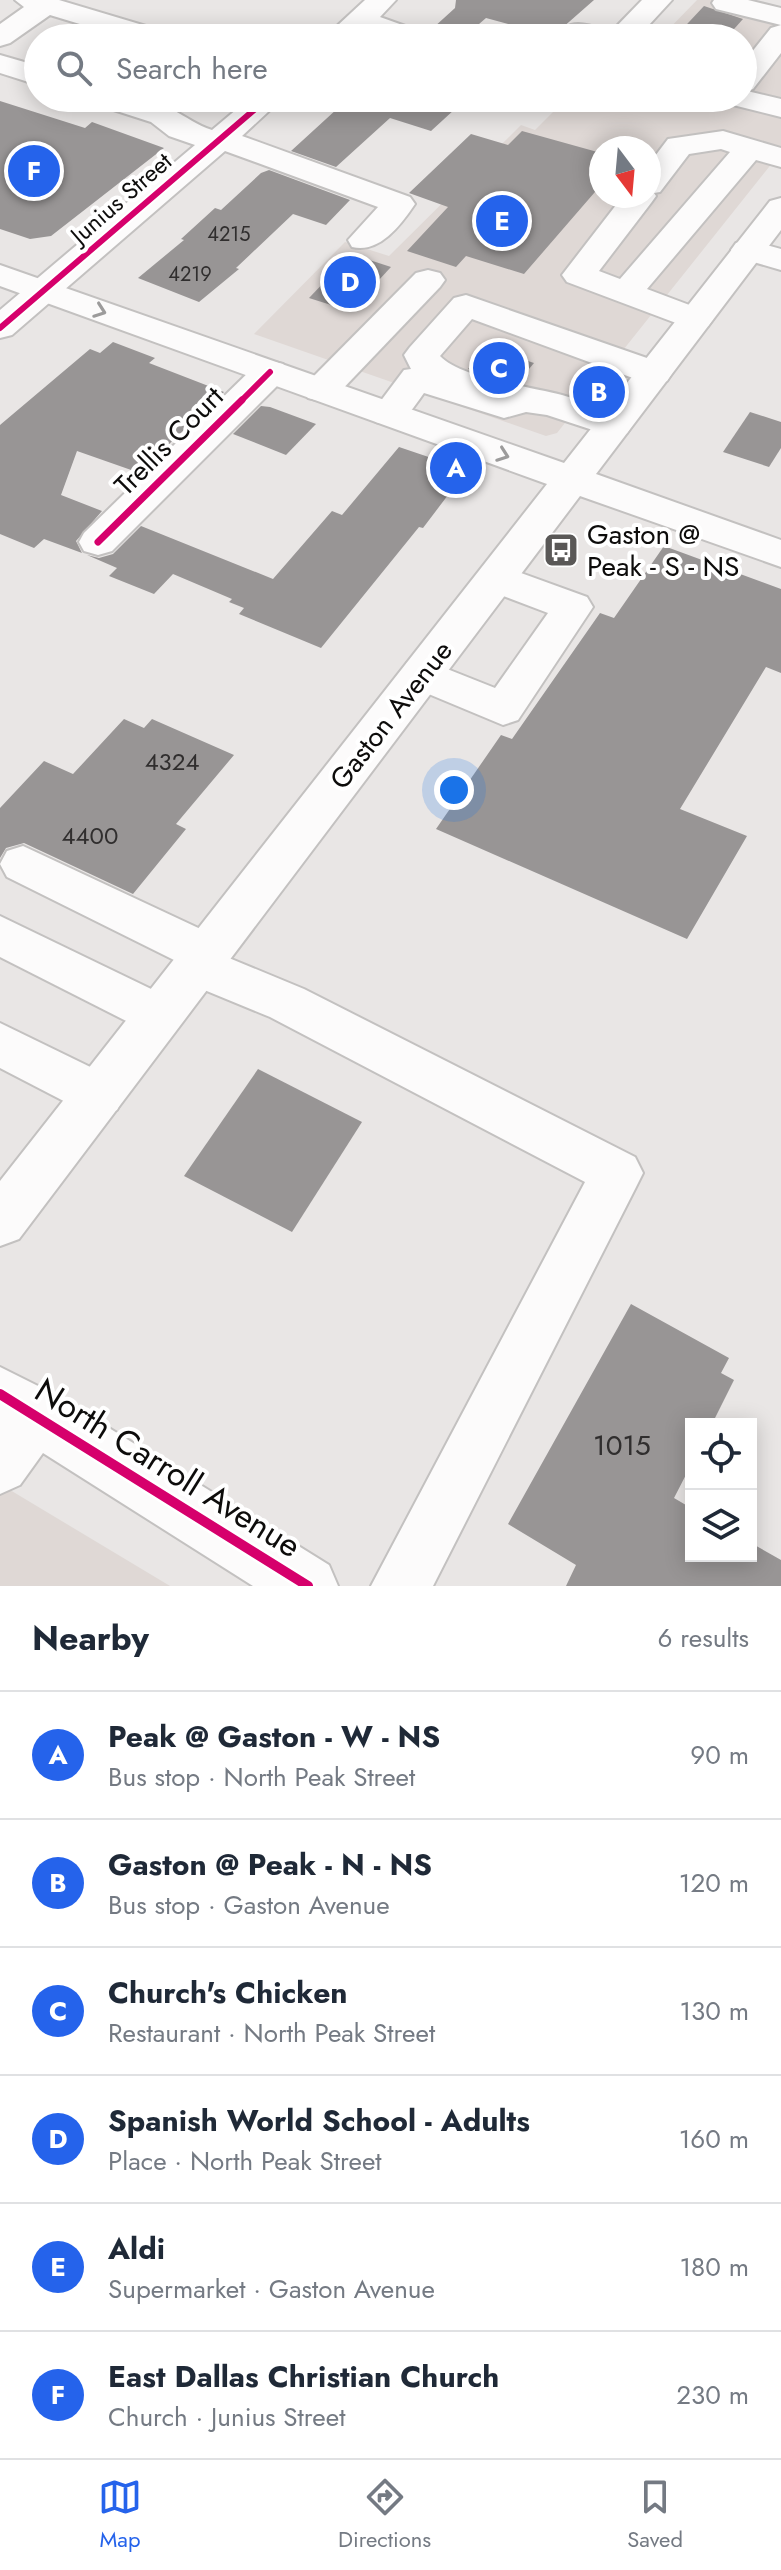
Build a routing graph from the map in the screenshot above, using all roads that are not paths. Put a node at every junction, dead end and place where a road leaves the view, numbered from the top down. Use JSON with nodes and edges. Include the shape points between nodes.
{"nodes":[{"id":1,"x":382,"y":0,"type":"edge"},
{"id":2,"x":658,"y":0,"type":"edge"},
{"id":3,"x":728,"y":0,"type":"edge"},
{"id":4,"x":38,"y":3,"type":"edge"},
{"id":5,"x":781,"y":17,"type":"edge"},
{"id":6,"x":360,"y":19,"type":"junction"},
{"id":7,"x":109,"y":24,"type":"edge"},
{"id":8,"x":354,"y":24,"type":"edge"},
{"id":9,"x":374,"y":24,"type":"edge"},
{"id":10,"x":635,"y":24,"type":"edge"},
{"id":11,"x":7,"y":33,"type":"edge"},
{"id":12,"x":781,"y":34,"type":"edge"},
{"id":13,"x":0,"y":64,"type":"edge"},
{"id":14,"x":757,"y":65,"type":"edge"},
{"id":15,"x":24,"y":72,"type":"edge"},
{"id":16,"x":757,"y":102,"type":"edge"},
{"id":17,"x":781,"y":108,"type":"edge"},
{"id":18,"x":150,"y":112,"type":"edge"},
{"id":19,"x":247,"y":112,"type":"edge"},
{"id":20,"x":218,"y":140,"type":"junction"},
{"id":21,"x":766,"y":153,"type":"edge"},
{"id":22,"x":661,"y":169,"type":"edge"},
{"id":23,"x":631,"y":208,"type":"edge"},
{"id":24,"x":781,"y":208,"type":"edge"},
{"id":25,"x":364,"y":240,"type":"dead end"},
{"id":26,"x":748,"y":250,"type":"junction"},
{"id":27,"x":781,"y":260,"type":"edge"},
{"id":28,"x":0,"y":275,"type":"edge"},
{"id":29,"x":428,"y":280,"type":"dead end"},
{"id":30,"x":43,"y":291,"type":"junction"},
{"id":31,"x":626,"y":293,"type":"junction"},
{"id":32,"x":696,"y":319,"type":"junction"},
{"id":33,"x":0,"y":328,"type":"edge"},
{"id":34,"x":598,"y":353,"type":"junction"},
{"id":35,"x":270,"y":372,"type":"junction"},
{"id":36,"x":654,"y":373,"type":"junction"},
{"id":37,"x":321,"y":390,"type":"junction"},
{"id":38,"x":538,"y":402,"type":"junction"},
{"id":39,"x":389,"y":414,"type":"junction"},
{"id":40,"x":614,"y":425,"type":"junction"},
{"id":41,"x":572,"y":479,"type":"junction"},
{"id":42,"x":98,"y":542,"type":"dead end"},
{"id":43,"x":779,"y":551,"type":"edge"},
{"id":44,"x":496,"y":578,"type":"junction"},
{"id":45,"x":422,"y":674,"type":"junction"},
{"id":46,"x":23,"y":864,"type":"dead end"},
{"id":47,"x":0,"y":935,"type":"edge"},
{"id":48,"x":202,"y":960,"type":"junction"},
{"id":49,"x":159,"y":1015,"type":"junction"},
{"id":50,"x":0,"y":1044,"type":"edge"},
{"id":51,"x":99,"y":1095,"type":"junction"},
{"id":52,"x":0,"y":1222,"type":"edge"},
{"id":53,"x":18,"y":1404,"type":"edge"},
{"id":54,"x":0,"y":1465,"type":"edge"},
{"id":55,"x":308,"y":1586,"type":"edge"},
{"id":56,"x":401,"y":1586,"type":"edge"}],
"edges":[{"from":1,"to":6,"type":"main road"},
{"from":2,"to":10,"type":"main road"},
{"from":3,"to":5,"type":"main road"},
{"from":4,"to":7,"type":"main road"},
{"from":4,"to":11,"type":"main road"},
{"from":6,"to":8,"type":"main road"},
{"from":6,"to":9,"type":"main road"},
{"from":12,"to":14,"type":"main road"},
{"from":13,"to":15,"type":"main road"},
{"from":16,"to":17,"type":"main road"},
{"from":18,"to":20,"type":"main road","via":[[180,130]]},
{"from":19,"to":20,"type":"main road","name":"Junius Street"},
{"from":20,"to":25,"type":"main road","via":[[399,204]]},
{"from":20,"to":30,"type":"main road","name":"Junius Street"},
{"from":21,"to":22,"type":"main road","via":[[723,140],[679,146]]},
{"from":21,"to":31,"type":"main road"},
{"from":23,"to":31,"type":"main road","via":[[579,275]]},
{"from":24,"to":26,"type":"main road","name":"Gaston Avenue"},
{"from":26,"to":27,"type":"main road"},
{"from":26,"to":32,"type":"main road","name":"Gaston Avenue"},
{"from":28,"to":30,"type":"main road"},
{"from":29,"to":37,"type":"main road"},
{"from":30,"to":33,"type":"main road","name":"Junius Street"},
{"from":30,"to":35,"type":"main road","one_way":true},
{"from":31,"to":32,"type":"main road"},
{"from":32,"to":36,"type":"main road","name":"Gaston Avenue"},
{"from":34,"to":36,"type":"main road"},
{"from":34,"to":38,"type":"main road"},
{"from":34,"to":38,"type":"main road","via":[[466,305],[422,355],[426,365],[441,374]]},
{"from":35,"to":37,"type":"main road"},
{"from":35,"to":42,"type":"main road","name":"Trellis Court"},
{"from":36,"to":40,"type":"main road","name":"Gaston Avenue"},
{"from":37,"to":39,"type":"main road"},
{"from":38,"to":39,"type":"main road","via":[[504,407],[417,378]]},
{"from":38,"to":40,"type":"main road"},
{"from":39,"to":41,"type":"main road","one_way":true},
{"from":40,"to":41,"type":"main road","name":"Gaston Avenue"},
{"from":41,"to":43,"type":"main road"},
{"from":41,"to":44,"type":"main road","name":"Gaston Avenue"},
{"from":44,"to":45,"type":"main road","name":"Gaston Avenue"},
{"from":44,"to":45,"type":"main road","via":[[573,607],[503,709]]},
{"from":45,"to":48,"type":"main road","name":"Gaston Avenue"},
{"from":46,"to":48,"type":"main road"},
{"from":47,"to":49,"type":"main road"},
{"from":48,"to":49,"type":"main road","name":"Gaston Avenue"},
{"from":48,"to":56,"type":"main road","via":[[617,1173]]},
{"from":49,"to":51,"type":"main road","name":"Gaston Avenue"},
{"from":50,"to":51,"type":"main road"},
{"from":51,"to":52,"type":"main road","name":"Gaston Avenue"},
{"from":53,"to":54,"type":"main road"},
{"from":53,"to":55,"type":"main road","name":"North Carroll Avenue"}]}
